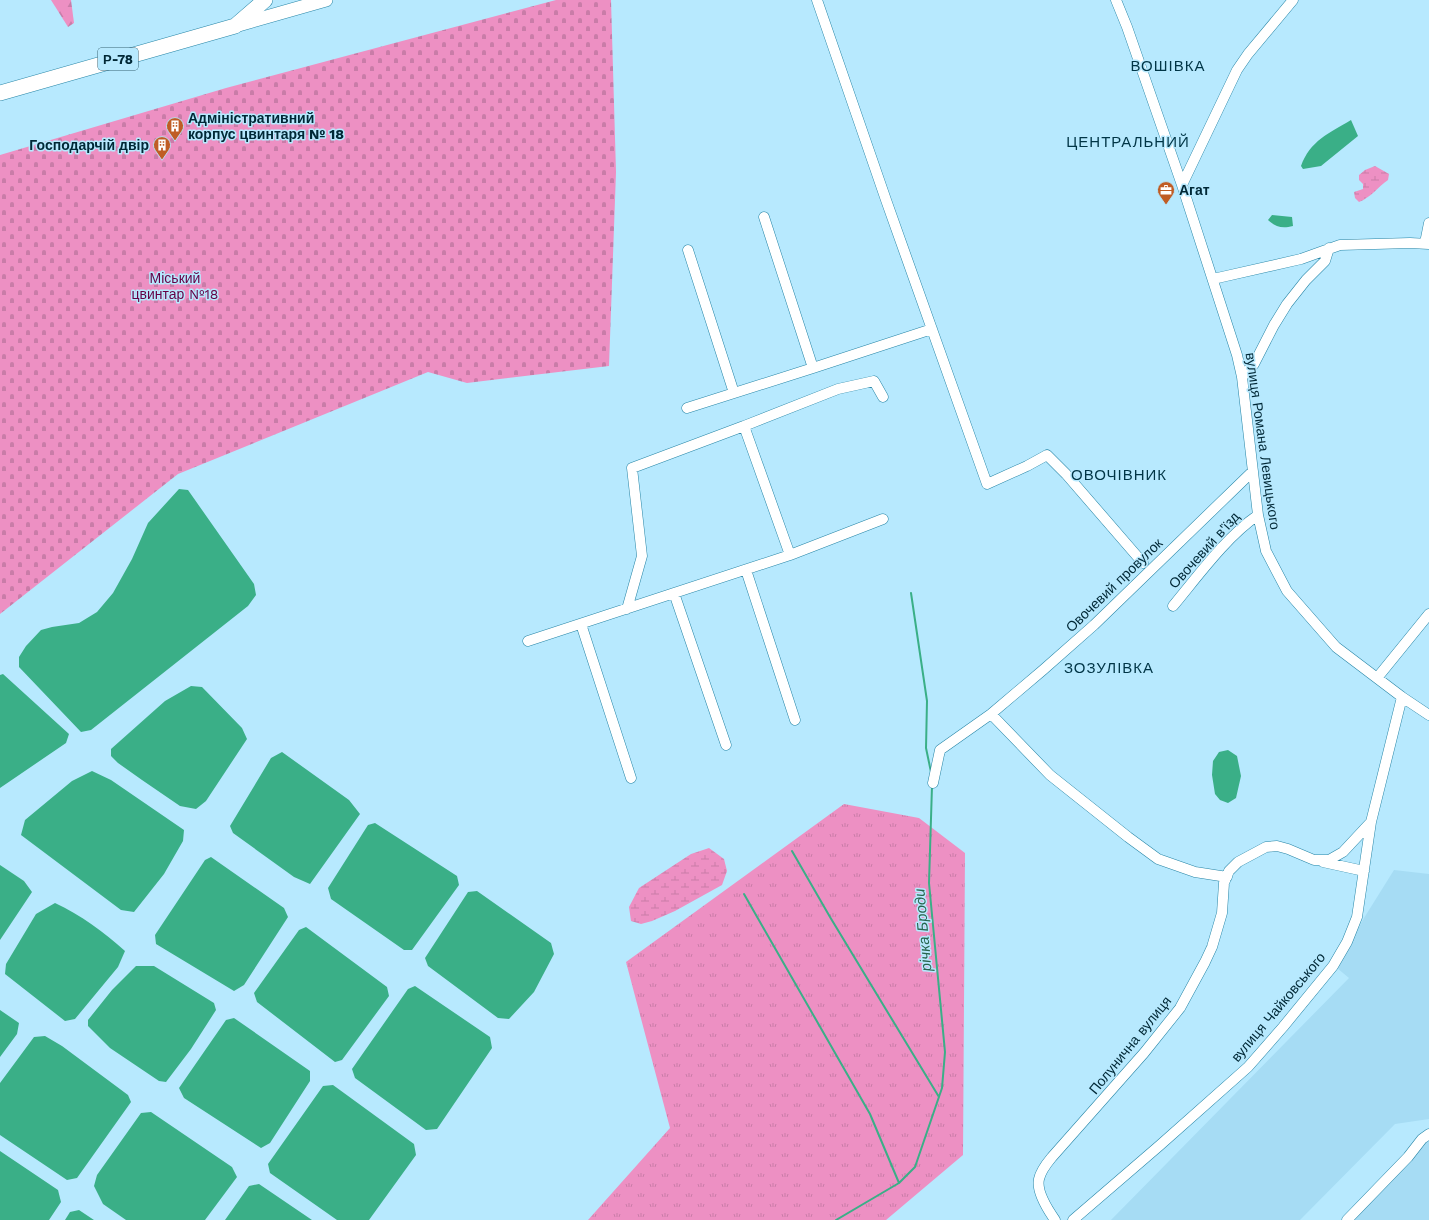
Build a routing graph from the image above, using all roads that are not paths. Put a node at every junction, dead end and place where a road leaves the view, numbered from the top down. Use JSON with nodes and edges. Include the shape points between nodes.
{"nodes":[{"id":1,"x":265,"y":0,"type":"edge"},
{"id":2,"x":326,"y":0,"type":"edge"},
{"id":3,"x":817,"y":0,"type":"edge"},
{"id":4,"x":1116,"y":0,"type":"edge"},
{"id":5,"x":1293,"y":0,"type":"edge"},
{"id":6,"x":235,"y":26,"type":"junction"},
{"id":7,"x":0,"y":93,"type":"edge"},
{"id":8,"x":1182,"y":185,"type":"junction"},
{"id":9,"x":764,"y":217,"type":"dead end"},
{"id":10,"x":1429,"y":223,"type":"edge"},
{"id":11,"x":1427,"y":243,"type":"edge"},
{"id":12,"x":1329,"y":248,"type":"junction"},
{"id":13,"x":688,"y":250,"type":"dead end"},
{"id":14,"x":1213,"y":279,"type":"junction"},
{"id":15,"x":932,"y":329,"type":"junction"},
{"id":16,"x":812,"y":368,"type":"junction"},
{"id":17,"x":1242,"y":377,"type":"junction"},
{"id":18,"x":734,"y":393,"type":"junction"},
{"id":19,"x":883,"y":397,"type":"dead end"},
{"id":20,"x":687,"y":408,"type":"dead end"},
{"id":21,"x":744,"y":426,"type":"junction"},
{"id":22,"x":1253,"y":471,"type":"junction"},
{"id":23,"x":1258,"y":515,"type":"junction"},
{"id":24,"x":883,"y":519,"type":"dead end"},
{"id":25,"x":790,"y":555,"type":"junction"},
{"id":26,"x":1143,"y":563,"type":"dead end"},
{"id":27,"x":746,"y":570,"type":"junction"},
{"id":28,"x":674,"y":593,"type":"junction"},
{"id":29,"x":1173,"y":606,"type":"dead end"},
{"id":30,"x":627,"y":609,"type":"junction"},
{"id":31,"x":1429,"y":614,"type":"edge"},
{"id":32,"x":581,"y":624,"type":"junction"},
{"id":33,"x":528,"y":641,"type":"dead end"},
{"id":34,"x":1377,"y":678,"type":"junction"},
{"id":35,"x":1402,"y":697,"type":"junction"},
{"id":36,"x":991,"y":714,"type":"junction"},
{"id":37,"x":1429,"y":716,"type":"edge"},
{"id":38,"x":795,"y":720,"type":"dead end"},
{"id":39,"x":726,"y":745,"type":"dead end"},
{"id":40,"x":631,"y":778,"type":"dead end"},
{"id":41,"x":933,"y":783,"type":"dead end"},
{"id":42,"x":1371,"y":822,"type":"junction"},
{"id":43,"x":1314,"y":860,"type":"junction"},
{"id":44,"x":1364,"y":871,"type":"junction"},
{"id":45,"x":1226,"y":877,"type":"junction"},
{"id":46,"x":1429,"y":1134,"type":"edge"},
{"id":47,"x":1055,"y":1220,"type":"edge"},
{"id":48,"x":1073,"y":1220,"type":"edge"},
{"id":49,"x":1347,"y":1220,"type":"edge"}],
"edges":[{"from":1,"to":6,"type":"highway"},
{"from":2,"to":6,"type":"main road","number":"Р-78"},
{"from":3,"to":15,"type":"street"},
{"from":4,"to":8,"type":"street","name":"вулиця Романа Левицького"},
{"from":5,"to":8,"type":"street","via":[[1237,70]]},
{"from":6,"to":7,"type":"highway","number":"Р-78"},
{"from":8,"to":14,"type":"street","name":"вулиця Романа Левицького"},
{"from":9,"to":16,"type":"street"},
{"from":10,"to":11,"type":"street"},
{"from":11,"to":12,"type":"street","via":[[1340,245]]},
{"from":12,"to":14,"type":"street","via":[[1301,259]]},
{"from":12,"to":17,"type":"street","via":[[1325,261],[1287,304],[1254,364]]},
{"from":13,"to":18,"type":"street"},
{"from":14,"to":17,"type":"street","name":"вулиця Романа Левицького"},
{"from":15,"to":16,"type":"street"},
{"from":15,"to":26,"type":"street","via":[[987,484],[1047,456],[1066,474]]},
{"from":16,"to":18,"type":"street"},
{"from":17,"to":22,"type":"street","name":"вулиця Романа Левицького"},
{"from":18,"to":20,"type":"street"},
{"from":19,"to":21,"type":"street","via":[[874,381],[838,389]]},
{"from":21,"to":25,"type":"street"},
{"from":21,"to":30,"type":"street","via":[[632,468],[642,556]]},
{"from":22,"to":23,"type":"street","name":"вулиця Романа Левицького"},
{"from":22,"to":36,"type":"street","name":"Овочевий провулок","via":[[1094,625]]},
{"from":23,"to":29,"type":"street","name":"Овочевий в'їзд","via":[[1244,524],[1224,545]]},
{"from":23,"to":34,"type":"street","name":"вулиця Романа Левицького","via":[[1266,551],[1287,591],[1336,646]]},
{"from":24,"to":25,"type":"street"},
{"from":25,"to":27,"type":"street"},
{"from":27,"to":28,"type":"street"},
{"from":27,"to":38,"type":"street"},
{"from":28,"to":30,"type":"street"},
{"from":28,"to":39,"type":"street"},
{"from":30,"to":32,"type":"street"},
{"from":31,"to":34,"type":"street"},
{"from":32,"to":33,"type":"street"},
{"from":32,"to":40,"type":"street"},
{"from":34,"to":35,"type":"street","name":"вулиця Романа Левицького"},
{"from":35,"to":37,"type":"street","name":"вулиця Романа Левицького"},
{"from":35,"to":42,"type":"street","name":"вулиця Чайковського"},
{"from":36,"to":41,"type":"street","name":"Овочевий провулок","via":[[940,750]]},
{"from":36,"to":45,"type":"street","via":[[1050,775],[1158,860],[1195,872]]},
{"from":42,"to":43,"type":"street","via":[[1343,852],[1329,860]]},
{"from":42,"to":44,"type":"street","name":"вулиця Чайковського"},
{"from":43,"to":44,"type":"street"},
{"from":43,"to":45,"type":"street","via":[[1277,846],[1266,848],[1238,862],[1229,870]]},
{"from":44,"to":48,"type":"street","name":"вулиця Чайковського","via":[[1357,917],[1347,942],[1333,966],[1298,1010],[1236,1078]]},
{"from":45,"to":47,"type":"street","name":"Полунична вулиця","via":[[1222,914],[1212,947],[1180,1008],[1057,1152],[1039,1178],[1045,1203]]},
{"from":46,"to":49,"type":"street"}]}
